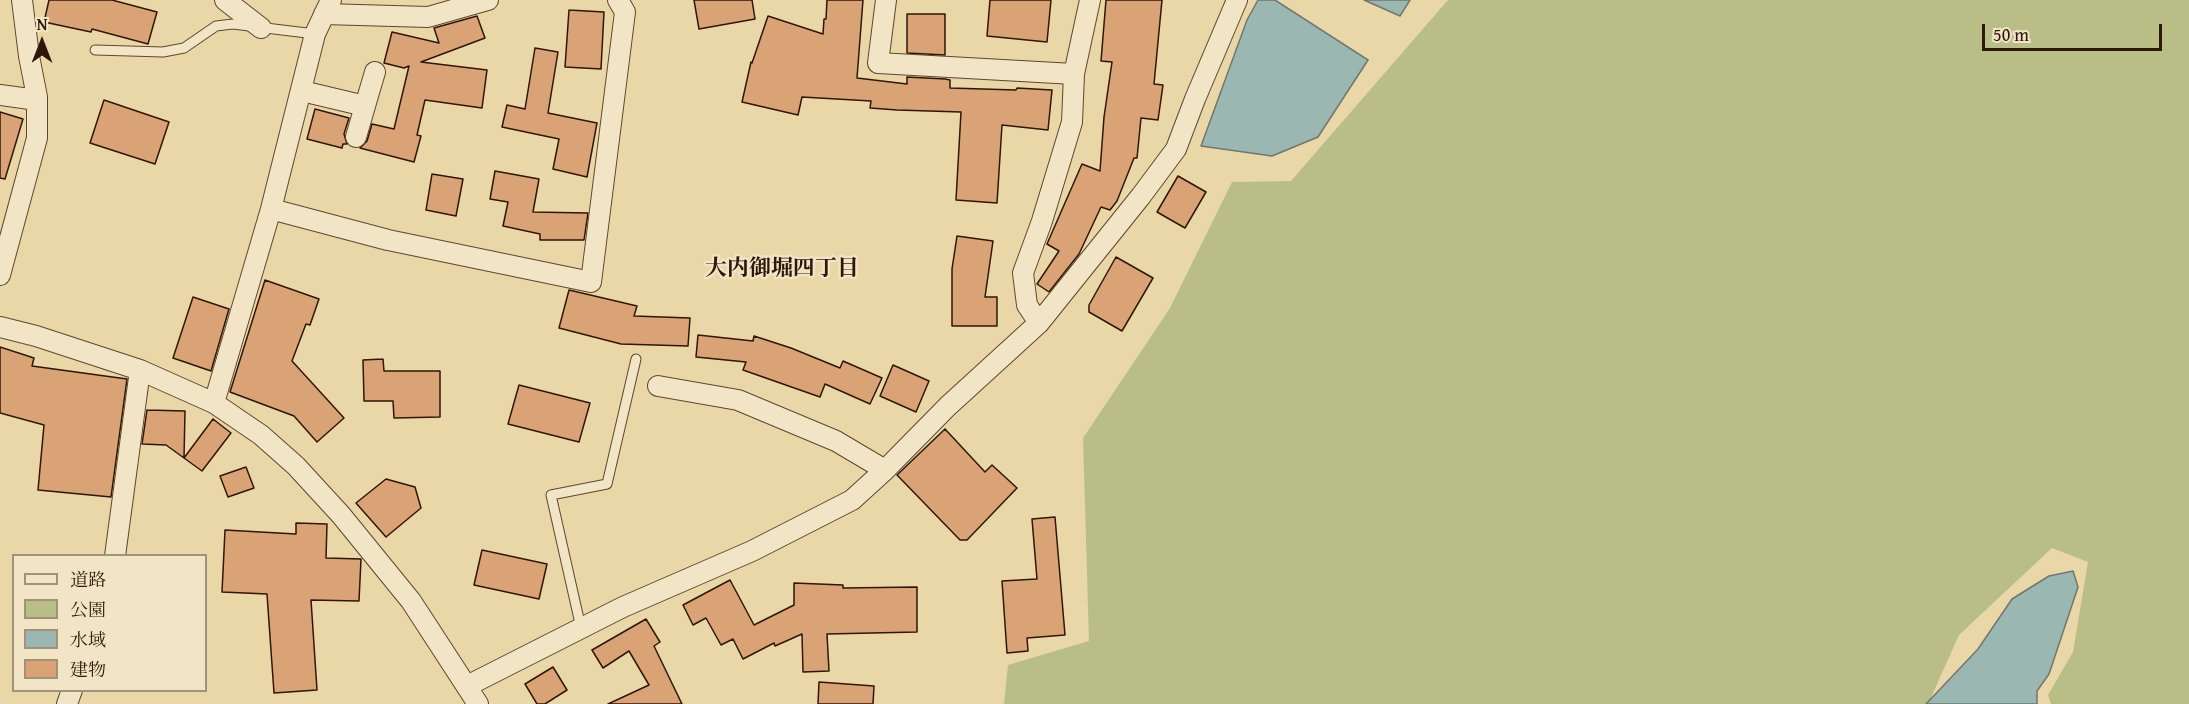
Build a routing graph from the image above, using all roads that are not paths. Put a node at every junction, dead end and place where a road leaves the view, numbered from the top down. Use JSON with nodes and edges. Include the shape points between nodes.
{"nodes":[{"id":1,"x":22,"y":0,"type":"edge"},
{"id":2,"x":225,"y":0,"type":"edge"},
{"id":3,"x":489,"y":0,"type":"edge"},
{"id":4,"x":618,"y":0,"type":"edge"},
{"id":5,"x":886,"y":0,"type":"edge"},
{"id":6,"x":1090,"y":0,"type":"edge"},
{"id":7,"x":1237,"y":0,"type":"edge"},
{"id":8,"x":327,"y":7,"type":"edge"},
{"id":9,"x":261,"y":28,"type":"junction"},
{"id":10,"x":315,"y":34,"type":"junction"},
{"id":11,"x":95,"y":50,"type":"dead end"},
{"id":12,"x":375,"y":72,"type":"dead end"},
{"id":13,"x":1074,"y":74,"type":"junction"},
{"id":14,"x":302,"y":91,"type":"junction"},
{"id":15,"x":0,"y":94,"type":"edge"},
{"id":16,"x":37,"y":100,"type":"junction"},
{"id":17,"x":365,"y":106,"type":"junction"},
{"id":18,"x":356,"y":137,"type":"dead end"},
{"id":19,"x":272,"y":209,"type":"junction"},
{"id":20,"x":0,"y":275,"type":"edge"},
{"id":21,"x":1039,"y":323,"type":"junction"},
{"id":22,"x":0,"y":327,"type":"edge"},
{"id":23,"x":636,"y":359,"type":"dead end"},
{"id":24,"x":140,"y":370,"type":"junction"},
{"id":25,"x":658,"y":386,"type":"dead end"},
{"id":26,"x":214,"y":403,"type":"junction"},
{"id":27,"x":885,"y":470,"type":"junction"},
{"id":28,"x":115,"y":554,"type":"edge"},
{"id":29,"x":581,"y":628,"type":"junction"},
{"id":30,"x":467,"y":686,"type":"junction"},
{"id":31,"x":478,"y":704,"type":"edge"}],
"edges":[{"from":1,"to":16,"type":"street"},
{"from":2,"to":9,"type":"street"},
{"from":3,"to":8,"type":"street","via":[[428,17]]},
{"from":4,"to":19,"type":"street","via":[[626,12],[591,282],[388,240]]},
{"from":5,"to":13,"type":"street","via":[[878,63]]},
{"from":6,"to":13,"type":"street"},
{"from":7,"to":21,"type":"street","via":[[1176,149]]},
{"from":8,"to":10,"type":"street"},
{"from":9,"to":10,"type":"lane"},
{"from":9,"to":11,"type":"lane","via":[[216,26],[184,48],[163,52]]},
{"from":10,"to":14,"type":"street"},
{"from":12,"to":17,"type":"street"},
{"from":13,"to":21,"type":"street","via":[[1072,122],[1023,273],[1027,304]]},
{"from":14,"to":17,"type":"street"},
{"from":14,"to":19,"type":"street"},
{"from":15,"to":16,"type":"street"},
{"from":16,"to":20,"type":"street","via":[[37,138]]},
{"from":17,"to":18,"type":"street"},
{"from":19,"to":26,"type":"street"},
{"from":21,"to":27,"type":"street"},
{"from":22,"to":24,"type":"street"},
{"from":23,"to":29,"type":"lane","via":[[607,484],[551,495]]},
{"from":24,"to":26,"type":"street"},
{"from":24,"to":28,"type":"street"},
{"from":25,"to":27,"type":"street","via":[[738,400],[836,441]]},
{"from":26,"to":30,"type":"street","via":[[261,435],[341,515],[411,601]]},
{"from":27,"to":29,"type":"street","via":[[852,500],[752,551]]},
{"from":29,"to":30,"type":"street"},
{"from":30,"to":31,"type":"street"}]}
